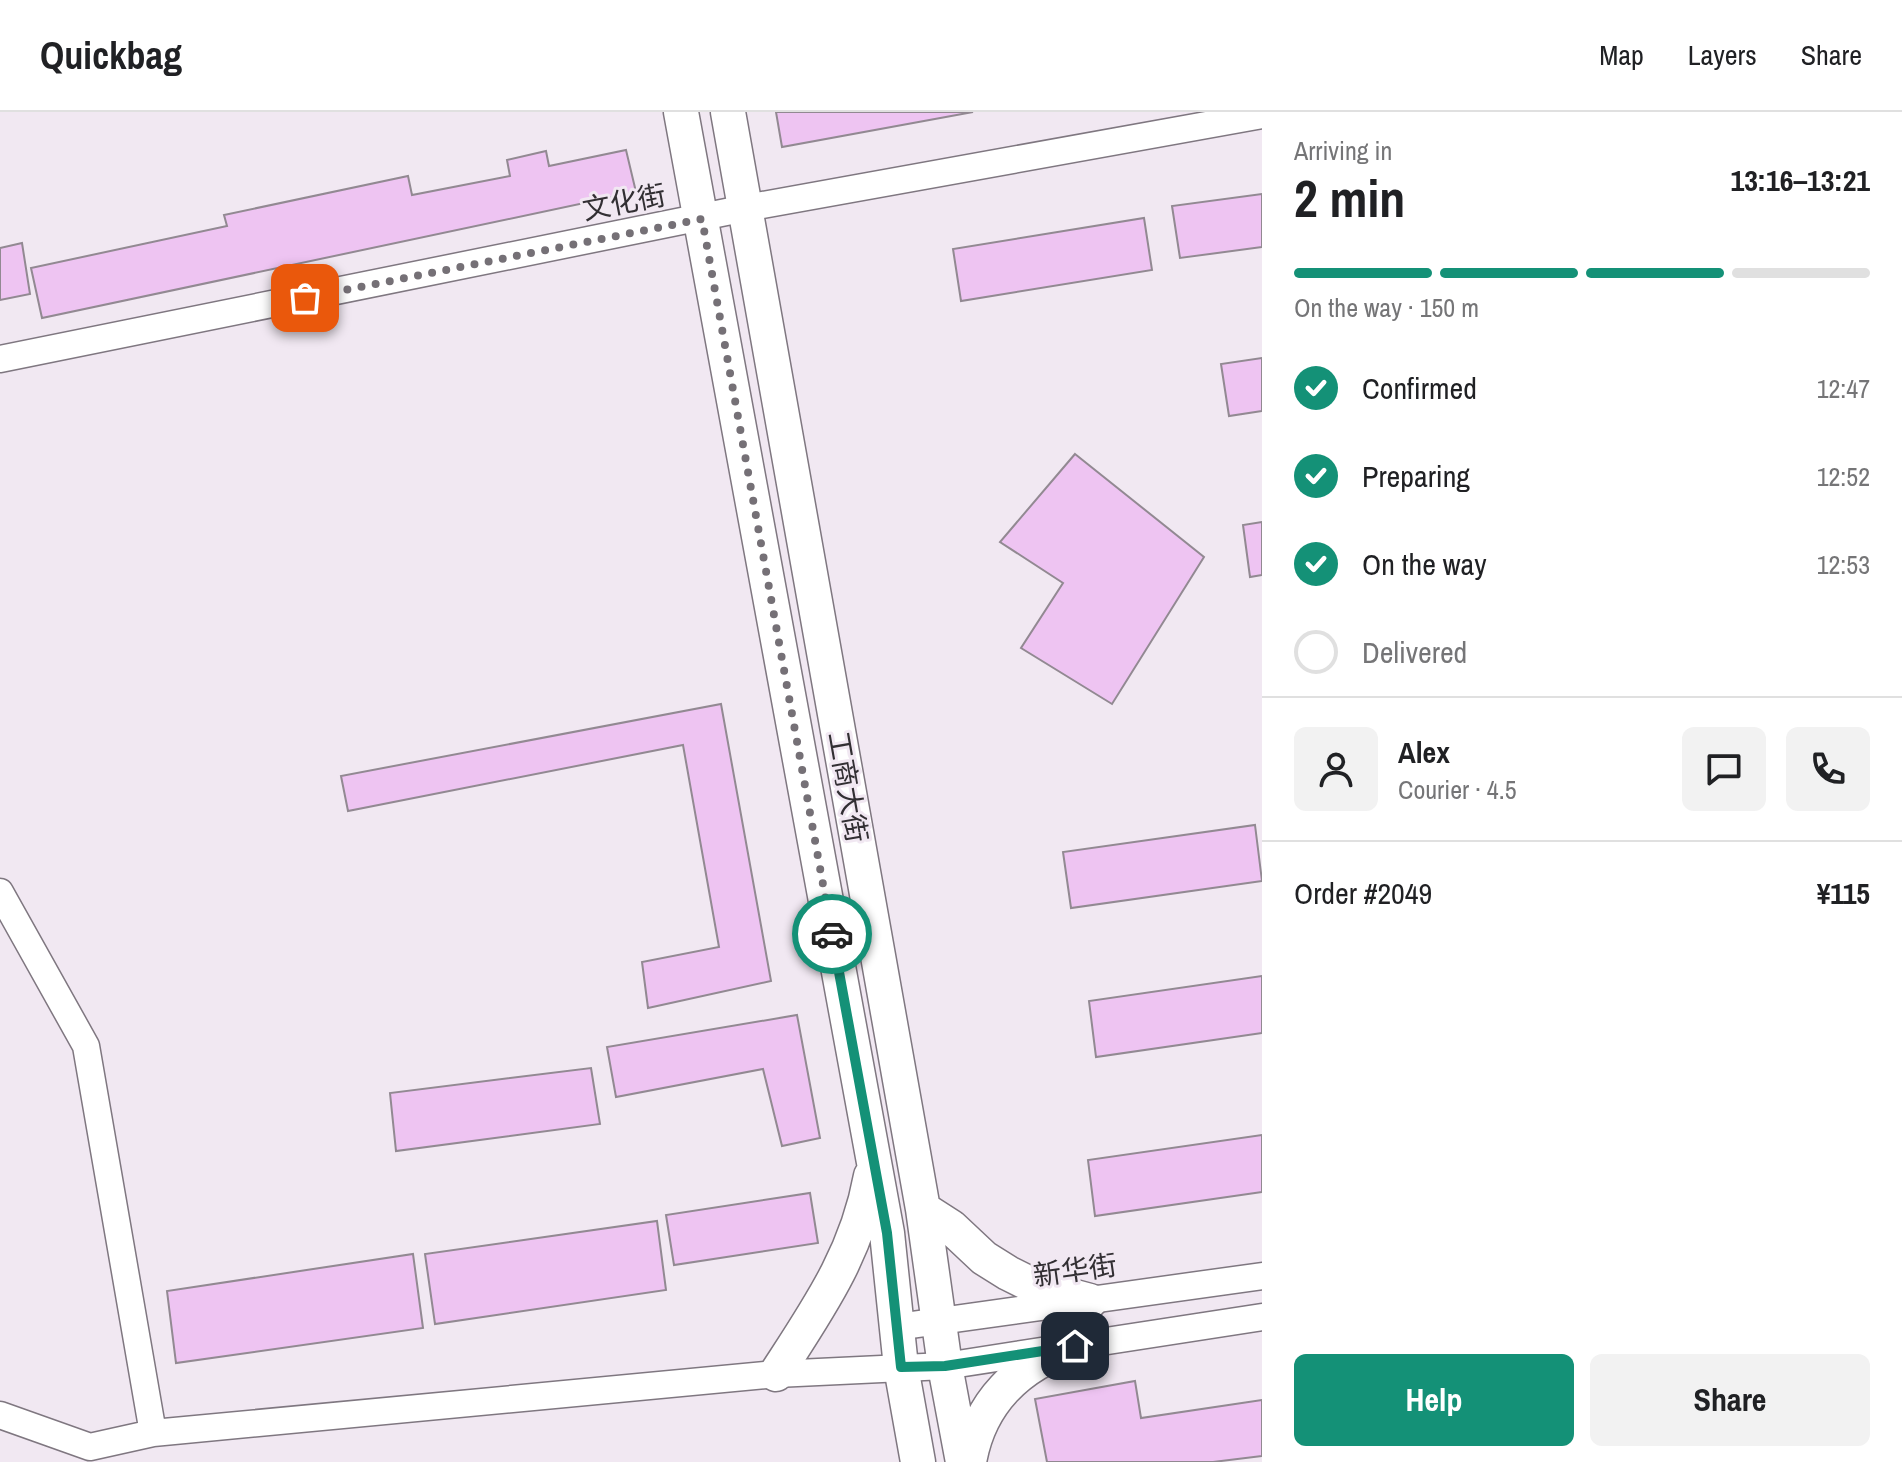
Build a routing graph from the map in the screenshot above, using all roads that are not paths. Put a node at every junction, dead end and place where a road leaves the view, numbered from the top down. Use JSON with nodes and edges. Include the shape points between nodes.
{"nodes":[{"id":1,"x":681,"y":112,"type":"edge"},
{"id":2,"x":728,"y":112,"type":"edge"},
{"id":3,"x":1262,"y":115,"type":"edge"},
{"id":4,"x":746,"y":208,"type":"junction"},
{"id":5,"x":702,"y":219,"type":"junction"},
{"id":6,"x":0,"y":359,"type":"edge"},
{"id":7,"x":0,"y":892,"type":"edge"},
{"id":8,"x":874,"y":1160,"type":"junction"},
{"id":9,"x":923,"y":1209,"type":"junction"},
{"id":10,"x":1262,"y":1276,"type":"edge"},
{"id":11,"x":1090,"y":1301,"type":"junction"},
{"id":12,"x":1262,"y":1317,"type":"edge"},
{"id":13,"x":938,"y":1320,"type":"junction"},
{"id":14,"x":897,"y":1327,"type":"junction"},
{"id":15,"x":1075,"y":1346,"type":"junction"},
{"id":16,"x":945,"y":1366,"type":"junction"},
{"id":17,"x":901,"y":1367,"type":"junction"},
{"id":18,"x":776,"y":1374,"type":"junction"},
{"id":19,"x":0,"y":1415,"type":"edge"},
{"id":20,"x":153,"y":1433,"type":"junction"},
{"id":21,"x":918,"y":1462,"type":"edge"},
{"id":22,"x":963,"y":1462,"type":"edge"},
{"id":23,"x":969,"y":1462,"type":"edge"}],
"edges":[{"from":1,"to":5,"type":"main road","name":"工商大街"},
{"from":2,"to":4,"type":"main road","name":"工商大街"},
{"from":3,"to":4,"type":"street","name":"文化街"},
{"from":4,"to":5,"type":"street","name":"文化街"},
{"from":4,"to":9,"type":"main road","name":"工商大街"},
{"from":5,"to":6,"type":"street","name":"文化街"},
{"from":5,"to":8,"type":"main road","name":"工商大街"},
{"from":7,"to":20,"type":"street","via":[[86,1046]]},
{"from":8,"to":14,"type":"main road","name":"工商大街"},
{"from":8,"to":18,"type":"main road","via":[[860,1221],[842,1267]]},
{"from":9,"to":11,"type":"main road","via":[[1008,1273]]},
{"from":9,"to":13,"type":"main road","name":"工商大街"},
{"from":10,"to":11,"type":"street","name":"新华街"},
{"from":11,"to":13,"type":"street","name":"新华街"},
{"from":12,"to":15,"type":"street"},
{"from":13,"to":14,"type":"street","name":"新华街"},
{"from":13,"to":16,"type":"main road","name":"工商大街"},
{"from":14,"to":17,"type":"main road","name":"工商大街"},
{"from":15,"to":16,"type":"street"},
{"from":15,"to":23,"type":"main road","via":[[1035,1361],[1003,1388],[979,1424]]},
{"from":16,"to":17,"type":"street"},
{"from":16,"to":22,"type":"main road","name":"工商大街"},
{"from":17,"to":18,"type":"street"},
{"from":17,"to":21,"type":"main road","name":"工商大街"},
{"from":18,"to":20,"type":"street"},
{"from":19,"to":20,"type":"street","via":[[90,1447]]}]}
